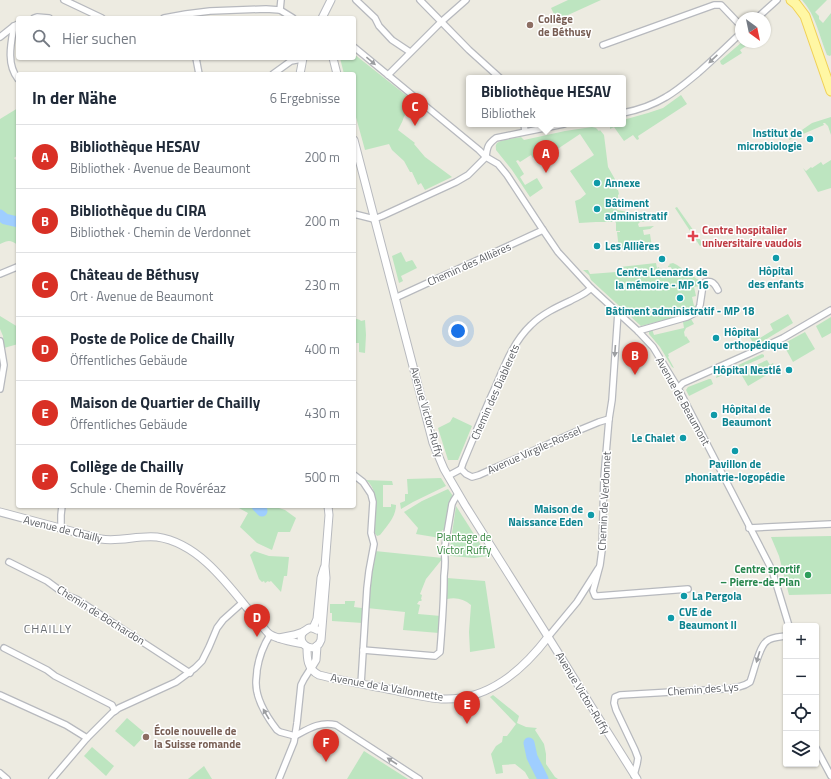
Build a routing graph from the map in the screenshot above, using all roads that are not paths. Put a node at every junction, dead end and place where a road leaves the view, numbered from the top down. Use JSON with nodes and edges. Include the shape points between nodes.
{"nodes":[{"id":1,"x":64,"y":0,"type":"edge"},
{"id":2,"x":281,"y":0,"type":"edge"},
{"id":3,"x":331,"y":0,"type":"edge"},
{"id":4,"x":356,"y":0,"type":"edge"},
{"id":5,"x":420,"y":0,"type":"edge"},
{"id":6,"x":466,"y":0,"type":"edge"},
{"id":7,"x":777,"y":0,"type":"edge"},
{"id":8,"x":791,"y":0,"type":"edge"},
{"id":9,"x":280,"y":10,"type":"junction"},
{"id":10,"x":764,"y":12,"type":"edge"},
{"id":11,"x":98,"y":16,"type":"edge"},
{"id":12,"x":186,"y":16,"type":"edge"},
{"id":13,"x":290,"y":16,"type":"edge"},
{"id":14,"x":323,"y":16,"type":"edge"},
{"id":15,"x":735,"y":20,"type":"edge"},
{"id":16,"x":441,"y":22,"type":"junction"},
{"id":17,"x":16,"y":25,"type":"edge"},
{"id":18,"x":0,"y":36,"type":"edge"},
{"id":19,"x":735,"y":39,"type":"edge"},
{"id":20,"x":603,"y":45,"type":"dead end"},
{"id":21,"x":356,"y":49,"type":"edge"},
{"id":22,"x":410,"y":52,"type":"junction"},
{"id":23,"x":196,"y":60,"type":"edge"},
{"id":24,"x":295,"y":60,"type":"edge"},
{"id":25,"x":303,"y":60,"type":"edge"},
{"id":26,"x":334,"y":60,"type":"edge"},
{"id":27,"x":199,"y":72,"type":"edge"},
{"id":28,"x":276,"y":72,"type":"edge"},
{"id":29,"x":300,"y":72,"type":"edge"},
{"id":30,"x":336,"y":72,"type":"edge"},
{"id":31,"x":388,"y":75,"type":"junction"},
{"id":32,"x":497,"y":75,"type":"edge"},
{"id":33,"x":16,"y":78,"type":"edge"},
{"id":34,"x":831,"y":91,"type":"edge"},
{"id":35,"x":626,"y":112,"type":"edge"},
{"id":36,"x":525,"y":127,"type":"edge"},
{"id":37,"x":548,"y":127,"type":"edge"},
{"id":38,"x":526,"y":131,"type":"junction"},
{"id":39,"x":356,"y":148,"type":"edge"},
{"id":40,"x":486,"y":157,"type":"junction"},
{"id":41,"x":356,"y":214,"type":"edge"},
{"id":42,"x":374,"y":219,"type":"junction"},
{"id":43,"x":543,"y":230,"type":"junction"},
{"id":44,"x":16,"y":267,"type":"edge"},
{"id":45,"x":0,"y":274,"type":"edge"},
{"id":46,"x":591,"y":288,"type":"junction"},
{"id":47,"x":718,"y":290,"type":"dead end"},
{"id":48,"x":395,"y":298,"type":"junction"},
{"id":49,"x":831,"y":310,"type":"edge"},
{"id":50,"x":618,"y":312,"type":"junction"},
{"id":51,"x":638,"y":330,"type":"junction"},
{"id":52,"x":0,"y":341,"type":"edge"},
{"id":53,"x":0,"y":388,"type":"edge"},
{"id":54,"x":678,"y":388,"type":"junction"},
{"id":55,"x":609,"y":419,"type":"junction"},
{"id":56,"x":461,"y":469,"type":"junction"},
{"id":57,"x":448,"y":476,"type":"junction"},
{"id":58,"x":356,"y":477,"type":"edge"},
{"id":59,"x":458,"y":494,"type":"junction"},
{"id":60,"x":62,"y":508,"type":"edge"},
{"id":61,"x":328,"y":508,"type":"edge"},
{"id":62,"x":0,"y":512,"type":"edge"},
{"id":63,"x":831,"y":524,"type":"edge"},
{"id":64,"x":749,"y":528,"type":"junction"},
{"id":65,"x":61,"y":529,"type":"junction"},
{"id":66,"x":9,"y":562,"type":"dead end"},
{"id":67,"x":600,"y":565,"type":"junction"},
{"id":68,"x":325,"y":566,"type":"junction"},
{"id":69,"x":688,"y":590,"type":"dead end"},
{"id":70,"x":242,"y":603,"type":"junction"},
{"id":71,"x":788,"y":623,"type":"edge"},
{"id":72,"x":313,"y":628,"type":"junction"},
{"id":73,"x":303,"y":632,"type":"junction"},
{"id":74,"x":270,"y":635,"type":"junction"},
{"id":75,"x":783,"y":636,"type":"edge"},
{"id":76,"x":321,"y":637,"type":"junction"},
{"id":77,"x":548,"y":637,"type":"junction"},
{"id":78,"x":279,"y":638,"type":"junction"},
{"id":79,"x":305,"y":645,"type":"junction"},
{"id":80,"x":317,"y":646,"type":"junction"},
{"id":81,"x":4,"y":648,"type":"dead end"},
{"id":82,"x":363,"y":650,"type":"junction"},
{"id":83,"x":311,"y":668,"type":"junction"},
{"id":84,"x":190,"y":673,"type":"junction"},
{"id":85,"x":361,"y":684,"type":"junction"},
{"id":86,"x":0,"y":695,"type":"edge"},
{"id":87,"x":115,"y":711,"type":"junction"},
{"id":88,"x":295,"y":736,"type":"junction"},
{"id":89,"x":87,"y":738,"type":"junction"},
{"id":90,"x":819,"y":754,"type":"edge"},
{"id":91,"x":0,"y":773,"type":"edge"},
{"id":92,"x":831,"y":776,"type":"edge"},
{"id":93,"x":636,"y":777,"type":"edge"},
{"id":94,"x":7,"y":779,"type":"edge"},
{"id":95,"x":52,"y":779,"type":"edge"},
{"id":96,"x":279,"y":779,"type":"edge"},
{"id":97,"x":419,"y":779,"type":"edge"}],
"edges":[{"from":1,"to":11,"type":"street"},
{"from":2,"to":9,"type":"street"},
{"from":3,"to":14,"type":"street"},
{"from":4,"to":22,"type":"street","via":[[375,18],[392,40]]},
{"from":5,"to":16,"type":"street"},
{"from":6,"to":16,"type":"street"},
{"from":7,"to":10,"type":"street"},
{"from":8,"to":34,"type":"main road","via":[[805,16]]},
{"from":9,"to":12,"type":"street","via":[[210,11]]},
{"from":9,"to":13,"type":"street"},
{"from":15,"to":20,"type":"street","via":[[721,5],[714,6]]},
{"from":16,"to":22,"type":"street"},
{"from":16,"to":32,"type":"street"},
{"from":17,"to":18,"type":"street"},
{"from":17,"to":33,"type":"street","via":[[10,52]]},
{"from":19,"to":35,"type":"street","one_way":true,"via":[[676,91],[655,103]]},
{"from":21,"to":31,"type":"street","name":"Avenue de Beaumont","one_way":true},
{"from":22,"to":31,"type":"street"},
{"from":23,"to":27,"type":"street"},
{"from":24,"to":28,"type":"street"},
{"from":25,"to":29,"type":"street"},
{"from":26,"to":30,"type":"street"},
{"from":31,"to":40,"type":"street","name":"Avenue de Beaumont"},
{"from":36,"to":38,"type":"street"},
{"from":37,"to":38,"type":"street"},
{"from":38,"to":40,"type":"street","via":[[496,138],[489,143]]},
{"from":39,"to":42,"type":"street","name":"Avenue Victor-Ruffy"},
{"from":40,"to":42,"type":"street","via":[[468,175],[456,182]]},
{"from":40,"to":43,"type":"street","name":"Avenue de Beaumont","via":[[498,164],[507,175]]},
{"from":41,"to":42,"type":"street"},
{"from":42,"to":48,"type":"street","name":"Avenue Victor-Ruffy"},
{"from":43,"to":46,"type":"street","name":"Avenue de Beaumont","via":[[558,252]]},
{"from":43,"to":48,"type":"street","name":"Chemin des Allières"},
{"from":44,"to":45,"type":"street"},
{"from":46,"to":50,"type":"street","name":"Avenue de Beaumont"},
{"from":46,"to":56,"type":"street","name":"Chemin des Diablerets","via":[[537,319],[517,341]]},
{"from":47,"to":51,"type":"street","via":[[714,283],[705,282],[698,311],[687,317]]},
{"from":48,"to":57,"type":"street","name":"Avenue Victor-Ruffy","via":[[433,443]]},
{"from":49,"to":54,"type":"street","via":[[769,344],[682,383]]},
{"from":50,"to":51,"type":"street","name":"Avenue de Beaumont"},
{"from":50,"to":55,"type":"street","name":"Chemin de Verdonnet","one_way":true},
{"from":51,"to":54,"type":"street","name":"Avenue de Beaumont","via":[[653,347]]},
{"from":52,"to":53,"type":"street","via":[[4,365]]},
{"from":54,"to":64,"type":"street","name":"Avenue de Beaumont"},
{"from":55,"to":56,"type":"street","name":"Avenue Virgile-Rossel","via":[[479,475],[472,477]]},
{"from":55,"to":67,"type":"street","name":"Chemin de Verdonnet"},
{"from":56,"to":57,"type":"street"},
{"from":57,"to":59,"type":"street","name":"Avenue Victor-Ruffy"},
{"from":58,"to":82,"type":"street","via":[[368,488],[373,502],[371,533],[374,544],[368,580]]},
{"from":59,"to":77,"type":"street","name":"Avenue Victor-Ruffy"},
{"from":59,"to":82,"type":"street","via":[[452,504],[444,551],[446,558],[440,652],[435,656]]},
{"from":60,"to":65,"type":"street"},
{"from":61,"to":68,"type":"street"},
{"from":62,"to":65,"type":"street","name":"Avenue de Chailly"},
{"from":63,"to":64,"type":"street"},
{"from":64,"to":71,"type":"street","name":"Avenue de Beaumont","via":[[772,570]]},
{"from":65,"to":70,"type":"street","name":"Avenue de Chailly","via":[[106,540],[155,537],[172,540],[207,564]]},
{"from":66,"to":84,"type":"street","name":"Chemin de Bochardon","via":[[78,600]]},
{"from":67,"to":69,"type":"street","name":"Chemin de Verdonnet","via":[[593,591],[595,596]]},
{"from":67,"to":77,"type":"street","name":"Avenue de la Vallonnette","via":[[577,602]]},
{"from":68,"to":72,"type":"street","via":[[321,578],[317,619]]},
{"from":68,"to":76,"type":"street"},
{"from":70,"to":74,"type":"street","name":"Avenue de Chailly"},
{"from":70,"to":84,"type":"street","via":[[217,628],[202,661]]},
{"from":72,"to":73,"type":"street"},
{"from":72,"to":76,"type":"street"},
{"from":73,"to":78,"type":"street"},
{"from":73,"to":79,"type":"street","via":[[301,639]]},
{"from":74,"to":78,"type":"street"},
{"from":88,"to":74,"type":"street","one_way":true,"via":[[277,730],[264,710],[257,691],[260,656]]},
{"from":75,"to":93,"type":"street","name":"Chemin des Lys","one_way":true,"via":[[772,638],[761,646],[750,682],[746,685],[723,689],[615,696],[616,710],[638,758]]},
{"from":76,"to":80,"type":"street"},
{"from":77,"to":85,"type":"street","name":"Avenue de la Vallonnette","via":[[516,672],[495,686],[472,695],[443,699]]},
{"from":77,"to":93,"type":"street","name":"Avenue Victor-Ruffy"},
{"from":78,"to":79,"type":"street"},
{"from":79,"to":80,"type":"street","via":[[314,648]]},
{"from":79,"to":83,"type":"street"},
{"from":80,"to":83,"type":"street","via":[[316,660]]},
{"from":81,"to":87,"type":"street","via":[[112,705]]},
{"from":82,"to":85,"type":"street"},
{"from":83,"to":85,"type":"street","name":"Avenue de la Vallonnette","via":[[319,674]]},
{"from":83,"to":88,"type":"street","via":[[301,685]]},
{"from":84,"to":87,"type":"street"},
{"from":86,"to":89,"type":"street","via":[[66,725]]},
{"from":87,"to":89,"type":"street"},
{"from":88,"to":96,"type":"street"},
{"from":97,"to":88,"type":"street","one_way":true,"via":[[336,725],[316,725]]},
{"from":89,"to":95,"type":"street"},
{"from":90,"to":92,"type":"street"},
{"from":91,"to":94,"type":"street"}]}
